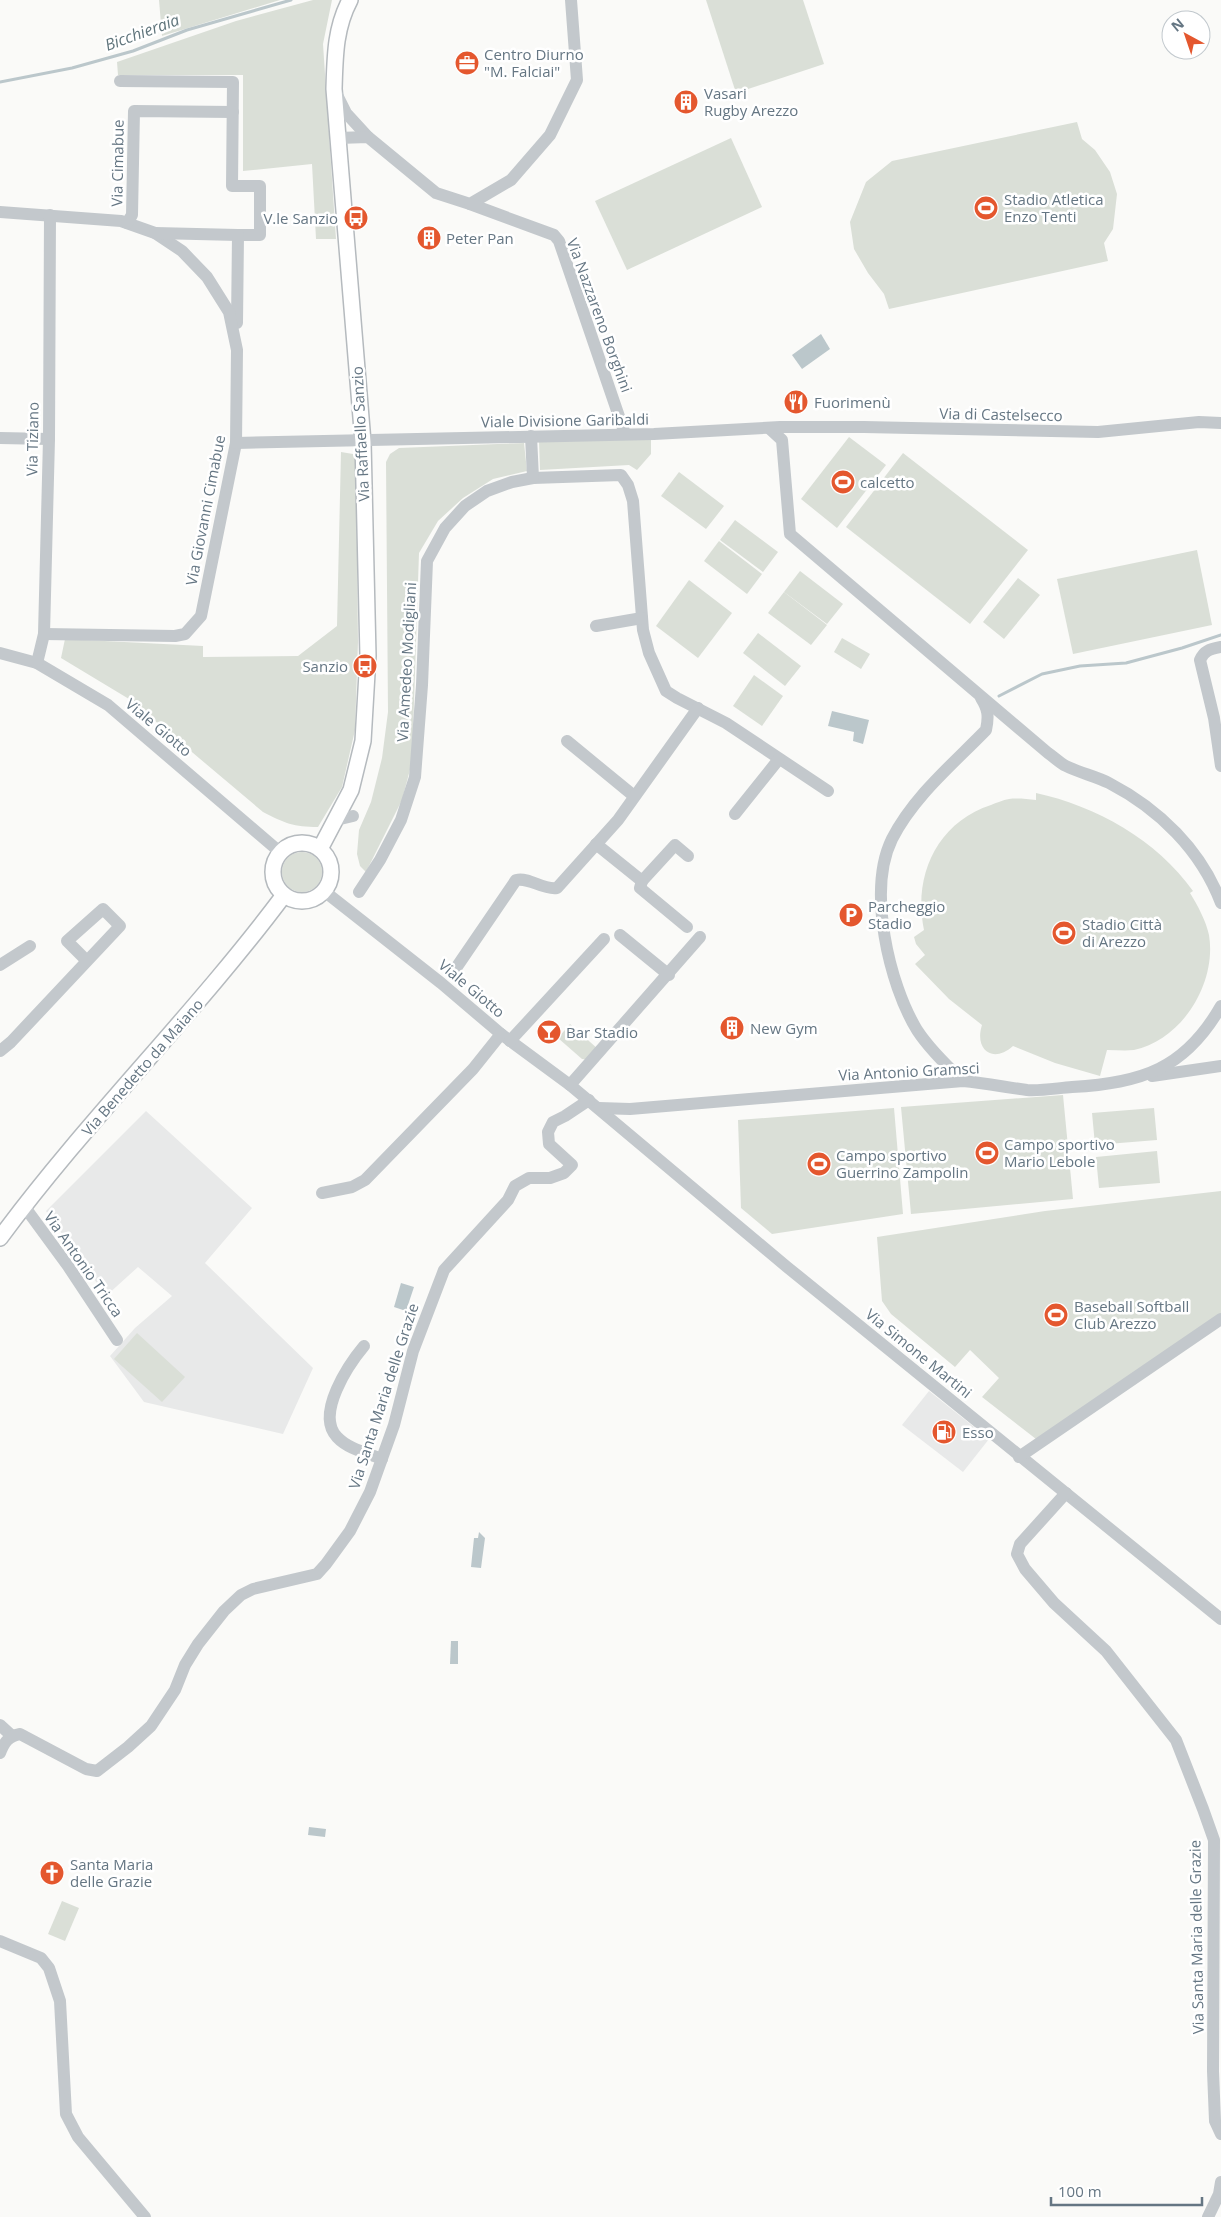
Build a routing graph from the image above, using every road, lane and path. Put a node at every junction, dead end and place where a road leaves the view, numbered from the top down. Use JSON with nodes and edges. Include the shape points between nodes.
{"nodes":[{"id":1,"x":571,"y":0,"type":"edge"},
{"id":2,"x":347,"y":6,"type":"edge"},
{"id":3,"x":120,"y":81,"type":"dead end"},
{"id":4,"x":334,"y":89,"type":"junction"},
{"id":5,"x":233,"y":112,"type":"junction"},
{"id":6,"x":368,"y":137,"type":"junction"},
{"id":7,"x":338,"y":138,"type":"junction"},
{"id":8,"x":470,"y":204,"type":"junction"},
{"id":9,"x":0,"y":212,"type":"edge"},
{"id":10,"x":50,"y":215,"type":"junction"},
{"id":11,"x":127,"y":223,"type":"junction"},
{"id":12,"x":155,"y":233,"type":"junction"},
{"id":13,"x":238,"y":235,"type":"junction"},
{"id":14,"x":236,"y":350,"type":"junction"},
{"id":15,"x":1221,"y":423,"type":"edge"},
{"id":16,"x":774,"y":427,"type":"junction"},
{"id":17,"x":799,"y":427,"type":"junction"},
{"id":18,"x":625,"y":434,"type":"junction"},
{"id":19,"x":531,"y":436,"type":"junction"},
{"id":20,"x":0,"y":438,"type":"edge"},
{"id":21,"x":49,"y":440,"type":"junction"},
{"id":22,"x":782,"y":440,"type":"junction"},
{"id":23,"x":363,"y":442,"type":"junction"},
{"id":24,"x":236,"y":443,"type":"junction"},
{"id":25,"x":533,"y":478,"type":"junction"},
{"id":26,"x":642,"y":618,"type":"junction"},
{"id":27,"x":596,"y":626,"type":"dead end"},
{"id":28,"x":44,"y":634,"type":"junction"},
{"id":29,"x":1221,"y":647,"type":"edge"},
{"id":30,"x":0,"y":653,"type":"edge"},
{"id":31,"x":37,"y":663,"type":"junction"},
{"id":32,"x":977,"y":691,"type":"junction"},
{"id":33,"x":698,"y":708,"type":"junction"},
{"id":34,"x":567,"y":741,"type":"dead end"},
{"id":35,"x":779,"y":759,"type":"junction"},
{"id":36,"x":1221,"y":766,"type":"edge"},
{"id":37,"x":828,"y":791,"type":"dead end"},
{"id":38,"x":634,"y":796,"type":"junction"},
{"id":39,"x":736,"y":814,"type":"dead end"},
{"id":40,"x":353,"y":816,"type":"dead end"},
{"id":41,"x":336,"y":820,"type":"junction"},
{"id":42,"x":596,"y":844,"type":"junction"},
{"id":43,"x":320,"y":849,"type":"junction"},
{"id":44,"x":280,"y":852,"type":"junction"},
{"id":45,"x":688,"y":856,"type":"dead end"},
{"id":46,"x":642,"y":881,"type":"junction"},
{"id":47,"x":324,"y":891,"type":"junction"},
{"id":48,"x":359,"y":892,"type":"dead end"},
{"id":49,"x":284,"y":895,"type":"junction"},
{"id":50,"x":1221,"y":903,"type":"edge"},
{"id":51,"x":687,"y":927,"type":"dead end"},
{"id":52,"x":620,"y":935,"type":"dead end"},
{"id":53,"x":604,"y":938,"type":"dead end"},
{"id":54,"x":700,"y":938,"type":"dead end"},
{"id":55,"x":30,"y":946,"type":"dead end"},
{"id":56,"x":87,"y":961,"type":"dead end"},
{"id":57,"x":0,"y":966,"type":"edge"},
{"id":58,"x":456,"y":968,"type":"dead end"},
{"id":59,"x":669,"y":975,"type":"junction"},
{"id":60,"x":1221,"y":1006,"type":"edge"},
{"id":61,"x":506,"y":1037,"type":"junction"},
{"id":62,"x":0,"y":1051,"type":"edge"},
{"id":63,"x":1221,"y":1066,"type":"edge"},
{"id":64,"x":1138,"y":1078,"type":"junction"},
{"id":65,"x":963,"y":1081,"type":"junction"},
{"id":66,"x":570,"y":1084,"type":"junction"},
{"id":67,"x":589,"y":1100,"type":"junction"},
{"id":68,"x":599,"y":1108,"type":"junction"},
{"id":69,"x":322,"y":1193,"type":"dead end"},
{"id":70,"x":24,"y":1206,"type":"junction"},
{"id":71,"x":0,"y":1238,"type":"edge"},
{"id":72,"x":1221,"y":1319,"type":"edge"},
{"id":73,"x":116,"y":1340,"type":"dead end"},
{"id":74,"x":364,"y":1346,"type":"dead end"},
{"id":75,"x":1019,"y":1457,"type":"junction"},
{"id":76,"x":382,"y":1458,"type":"junction"},
{"id":77,"x":1066,"y":1494,"type":"junction"},
{"id":78,"x":1221,"y":1619,"type":"edge"},
{"id":79,"x":0,"y":1725,"type":"edge"},
{"id":80,"x":12,"y":1736,"type":"junction"},
{"id":81,"x":0,"y":1753,"type":"edge"},
{"id":82,"x":0,"y":1941,"type":"edge"},
{"id":83,"x":1221,"y":2134,"type":"edge"},
{"id":84,"x":1221,"y":2182,"type":"edge"},
{"id":85,"x":145,"y":2217,"type":"edge"},
{"id":86,"x":1208,"y":2217,"type":"edge"}],
"edges":[{"from":1,"to":8,"type":"street","via":[[576,80],[550,135],[511,180]]},
{"from":2,"to":4,"type":"main road","name":"Via Raffaello Sanzio","via":[[336,38]]},
{"from":3,"to":5,"type":"street","via":[[233,82]]},
{"from":4,"to":6,"type":"street","name":"Via Nazzareno Borghini","via":[[346,113]]},
{"from":4,"to":7,"type":"main road","name":"Via Raffaello Sanzio"},
{"from":5,"to":11,"type":"street","name":"Via Cimabue","via":[[134,111],[132,215]]},
{"from":5,"to":13,"type":"street","via":[[232,186],[260,186],[260,235]]},
{"from":6,"to":7,"type":"street"},
{"from":6,"to":8,"type":"street","name":"Via Nazzareno Borghini","via":[[436,193]]},
{"from":7,"to":23,"type":"main road","name":"Via Raffaello Sanzio"},
{"from":8,"to":18,"type":"street","name":"Via Nazzareno Borghini","via":[[554,234],[563,249]]},
{"from":9,"to":10,"type":"street","name":"Via Giovanni Cimabue"},
{"from":10,"to":11,"type":"street","name":"Via Giovanni Cimabue"},
{"from":10,"to":21,"type":"street","name":"Via Tiziano"},
{"from":11,"to":12,"type":"street","name":"Via Giovanni Cimabue"},
{"from":12,"to":13,"type":"street"},
{"from":12,"to":14,"type":"street","name":"Via Giovanni Cimabue","via":[[182,251],[207,277],[229,312]]},
{"from":13,"to":14,"type":"street"},
{"from":14,"to":24,"type":"street","name":"Via Giovanni Cimabue"},
{"from":15,"to":17,"type":"street","name":"Via di Castelsecco","via":[[1199,422],[1098,432]]},
{"from":16,"to":17,"type":"street","name":"Via di Castelsecco"},
{"from":16,"to":18,"type":"street","name":"Viale Divisione Garibaldi"},
{"from":16,"to":22,"type":"street"},
{"from":17,"to":22,"type":"street","via":[[788,432]]},
{"from":18,"to":19,"type":"street","name":"Viale Divisione Garibaldi"},
{"from":19,"to":23,"type":"street","name":"Viale Divisione Garibaldi"},
{"from":19,"to":25,"type":"street"},
{"from":20,"to":21,"type":"street"},
{"from":21,"to":28,"type":"street","name":"Via Tiziano"},
{"from":22,"to":32,"type":"street","via":[[790,534]]},
{"from":23,"to":24,"type":"street"},
{"from":23,"to":41,"type":"main road","name":"Via Raffaello Sanzio","via":[[368,656],[363,741],[352,790]]},
{"from":24,"to":28,"type":"street","name":"Via Giovanni Cimabue","via":[[201,616],[194,626],[185,634],[175,636]]},
{"from":25,"to":26,"type":"street","name":"Via Amedeo Modigliani","via":[[621,475],[634,501]]},
{"from":25,"to":48,"type":"street","name":"Via Amedeo Modigliani","via":[[487,491],[465,506],[445,528],[427,561],[415,777],[401,820]]},
{"from":26,"to":27,"type":"street"},
{"from":26,"to":33,"type":"street","via":[[649,653],[666,690]]},
{"from":28,"to":31,"type":"street","name":"Via Tiziano"},
{"from":29,"to":36,"type":"street","via":[[1209,650],[1200,660]]},
{"from":30,"to":31,"type":"street","name":"Viale Giotto"},
{"from":31,"to":44,"type":"street","name":"Viale Giotto","via":[[108,705]]},
{"from":32,"to":50,"type":"street","via":[[1065,766],[1131,794],[1174,829],[1197,857]]},
{"from":32,"to":65,"type":"street","via":[[988,709],[986,730],[923,794],[892,840],[882,872],[881,904],[887,947],[899,991],[917,1031]]},
{"from":33,"to":35,"type":"street"},
{"from":33,"to":38,"type":"street"},
{"from":34,"to":38,"type":"street"},
{"from":35,"to":37,"type":"street"},
{"from":35,"to":39,"type":"street"},
{"from":38,"to":42,"type":"street"},
{"from":40,"to":41,"type":"street"},
{"from":41,"to":43,"type":"main road","name":"Via Raffaello Sanzio"},
{"from":42,"to":46,"type":"street"},
{"from":42,"to":58,"type":"street","via":[[557,888],[548,889],[516,880]]},
{"from":43,"to":44,"type":"main road","via":[[304,843]]},
{"from":43,"to":47,"type":"main road","via":[[326,856],[331,874]]},
{"from":44,"to":49,"type":"main road","via":[[273,874],[278,889]]},
{"from":45,"to":46,"type":"street","via":[[675,845]]},
{"from":46,"to":51,"type":"street","via":[[640,888]]},
{"from":47,"to":49,"type":"main road","via":[[301,901]]},
{"from":47,"to":61,"type":"street","name":"Viale Giotto"},
{"from":49,"to":70,"type":"main road","name":"Via Benedetto da Maiano","via":[[196,1006]]},
{"from":52,"to":59,"type":"street"},
{"from":53,"to":61,"type":"street"},
{"from":54,"to":59,"type":"street"},
{"from":55,"to":57,"type":"street"},
{"from":56,"to":62,"type":"street"},
{"from":59,"to":66,"type":"street"},
{"from":60,"to":64,"type":"street","name":"Via Antonio Gramsci","via":[[1189,1048],[1165,1066]]},
{"from":61,"to":66,"type":"street","name":"Viale Giotto"},
{"from":61,"to":69,"type":"street","via":[[365,1180],[352,1187]]},
{"from":63,"to":64,"type":"street"},
{"from":64,"to":65,"type":"street","name":"Via Antonio Gramsci","via":[[1107,1085],[1028,1090]]},
{"from":65,"to":68,"type":"street","name":"Via Antonio Gramsci","via":[[639,1108]]},
{"from":66,"to":67,"type":"street","name":"Viale Giotto"},
{"from":67,"to":68,"type":"street","name":"Viale Giotto"},
{"from":67,"to":76,"type":"street","name":"Via Santa Maria delle Grazie","via":[[553,1122],[548,1132],[550,1144],[572,1165],[564,1173],[550,1178],[529,1178],[515,1186],[508,1200],[444,1270],[413,1351]]},
{"from":68,"to":75,"type":"street","name":"Via Simone Martini"},
{"from":70,"to":71,"type":"main road","name":"Via Benedetto da Maiano"},
{"from":70,"to":73,"type":"street","name":"Via Antonio Tricca"},
{"from":72,"to":75,"type":"street"},
{"from":74,"to":76,"type":"street","via":[[342,1376],[333,1399],[330,1420],[336,1436],[348,1447]]},
{"from":75,"to":77,"type":"street","name":"Via Simone Martini"},
{"from":76,"to":80,"type":"street","name":"Via Santa Maria delle Grazie","via":[[370,1492],[350,1531],[317,1574],[253,1589],[241,1595],[198,1644],[175,1690],[151,1726],[97,1771],[86,1770],[20,1734]]},
{"from":77,"to":78,"type":"street","name":"Via Simone Martini"},
{"from":77,"to":83,"type":"street","name":"Via Santa Maria delle Grazie","via":[[1020,1544],[1017,1554],[1054,1603],[1106,1651],[1176,1740],[1214,1840],[1213,2071],[1215,2121]]},
{"from":79,"to":80,"type":"street"},
{"from":80,"to":81,"type":"street"},
{"from":82,"to":85,"type":"street","via":[[41,1958],[49,1968],[60,2001],[66,2114],[78,2137]]},
{"from":84,"to":86,"type":"street"}]}
